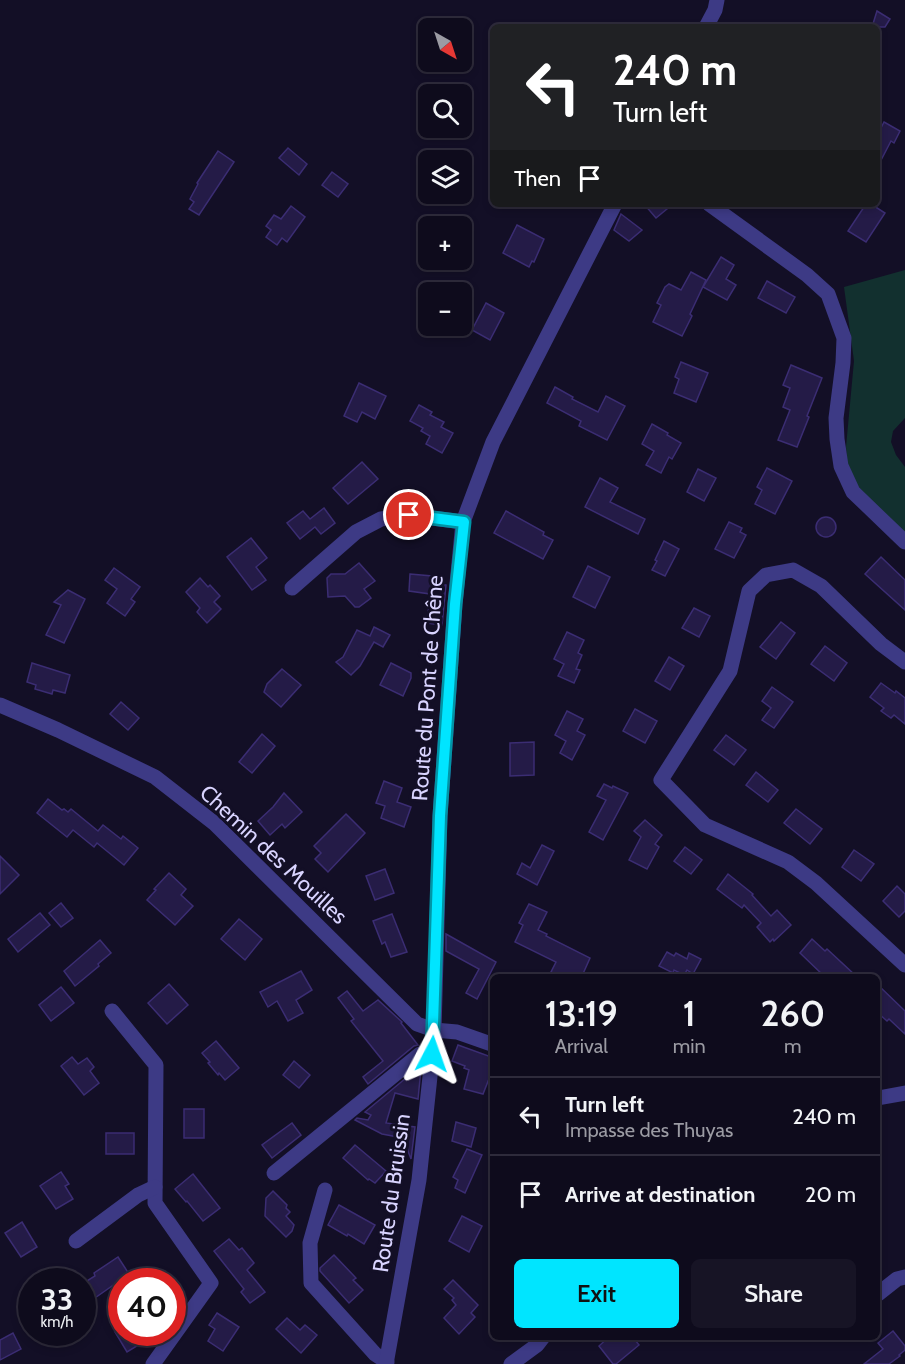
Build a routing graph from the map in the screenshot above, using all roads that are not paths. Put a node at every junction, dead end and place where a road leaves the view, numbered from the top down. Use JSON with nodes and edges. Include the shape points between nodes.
{"nodes":[{"id":1,"x":717,"y":0,"type":"edge"},
{"id":2,"x":708,"y":24,"type":"edge"},
{"id":3,"x":613,"y":207,"type":"edge"},
{"id":4,"x":713,"y":207,"type":"edge"},
{"id":5,"x":464,"y":522,"type":"junction"},
{"id":6,"x":905,"y":542,"type":"edge"},
{"id":7,"x":292,"y":588,"type":"dead end"},
{"id":8,"x":905,"y":662,"type":"edge"},
{"id":9,"x":0,"y":705,"type":"edge"},
{"id":10,"x":905,"y":965,"type":"edge"},
{"id":11,"x":112,"y":1011,"type":"dead end"},
{"id":12,"x":434,"y":1030,"type":"junction"},
{"id":13,"x":490,"y":1044,"type":"edge"},
{"id":14,"x":432,"y":1054,"type":"junction"},
{"id":15,"x":905,"y":1093,"type":"edge"},
{"id":16,"x":880,"y":1098,"type":"edge"},
{"id":17,"x":273,"y":1173,"type":"dead end"},
{"id":18,"x":155,"y":1187,"type":"junction"},
{"id":19,"x":325,"y":1190,"type":"dead end"},
{"id":20,"x":76,"y":1241,"type":"dead end"},
{"id":21,"x":905,"y":1277,"type":"edge"},
{"id":22,"x":880,"y":1292,"type":"edge"},
{"id":23,"x":541,"y":1340,"type":"edge"},
{"id":24,"x":386,"y":1363,"type":"edge"},
{"id":25,"x":153,"y":1364,"type":"edge"},
{"id":26,"x":511,"y":1364,"type":"edge"}],
"edges":[{"from":1,"to":2,"type":"street"},
{"from":3,"to":5,"type":"street","name":"Route du Pont de Chêne","via":[[493,442]]},
{"from":4,"to":6,"type":"street","via":[[828,294],[844,338],[836,418],[841,466],[853,492]]},
{"from":5,"to":7,"type":"street","via":[[409,515],[381,519],[356,532]]},
{"from":5,"to":12,"type":"street","name":"Route du Pont de Chêne","via":[[440,816]]},
{"from":8,"to":10,"type":"street","via":[[880,644],[821,586],[793,570],[766,574],[748,591],[730,671],[661,780],[705,825],[788,862],[816,883]]},
{"from":9,"to":12,"type":"street","name":"Chemin des Mouilles","via":[[154,777],[214,823],[417,1024]]},
{"from":11,"to":18,"type":"street","via":[[156,1065]]},
{"from":12,"to":13,"type":"street","via":[[457,1032]]},
{"from":12,"to":14,"type":"street","name":"Route du Bruissin"},
{"from":14,"to":17,"type":"street","via":[[420,1054]]},
{"from":14,"to":24,"type":"street","name":"Route du Bruissin","via":[[419,1180]]},
{"from":15,"to":16,"type":"street"},
{"from":18,"to":20,"type":"street"},
{"from":18,"to":25,"type":"street","via":[[155,1203],[211,1282]]},
{"from":19,"to":24,"type":"street","name":"Route du Bruissin","via":[[310,1243],[311,1283]]},
{"from":21,"to":22,"type":"street"},
{"from":23,"to":26,"type":"street"}]}
